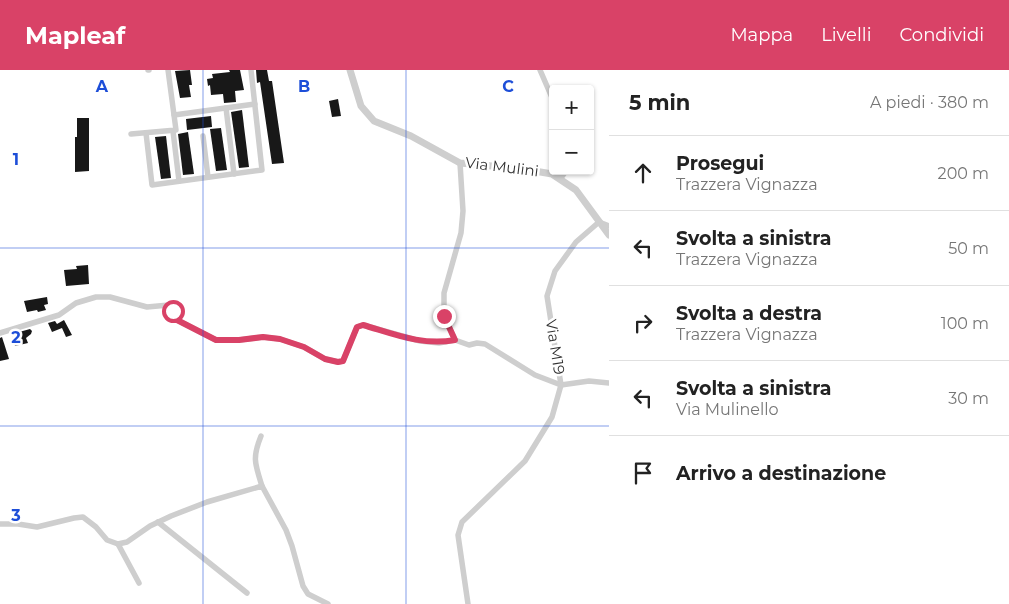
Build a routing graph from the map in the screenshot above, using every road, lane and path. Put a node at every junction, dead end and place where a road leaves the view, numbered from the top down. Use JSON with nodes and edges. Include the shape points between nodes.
{"nodes":[{"id":1,"x":168,"y":70,"type":"edge"},
{"id":2,"x":251,"y":70,"type":"edge"},
{"id":3,"x":350,"y":70,"type":"edge"},
{"id":4,"x":540,"y":70,"type":"edge"},
{"id":5,"x":549,"y":91,"type":"edge"},
{"id":6,"x":255,"y":104,"type":"junction"},
{"id":7,"x":226,"y":108,"type":"junction"},
{"id":8,"x":174,"y":115,"type":"junction"},
{"id":9,"x":173,"y":131,"type":"junction"},
{"id":10,"x":146,"y":133,"type":"junction"},
{"id":11,"x":131,"y":134,"type":"dead end"},
{"id":12,"x":203,"y":136,"type":"dead end"},
{"id":13,"x":460,"y":163,"type":"junction"},
{"id":14,"x":234,"y":174,"type":"junction"},
{"id":15,"x":563,"y":175,"type":"edge"},
{"id":16,"x":208,"y":177,"type":"junction"},
{"id":17,"x":560,"y":179,"type":"junction"},
{"id":18,"x":179,"y":182,"type":"junction"},
{"id":19,"x":599,"y":222,"type":"junction"},
{"id":20,"x":609,"y":226,"type":"edge"},
{"id":21,"x":609,"y":235,"type":"edge"},
{"id":22,"x":0,"y":333,"type":"edge"},
{"id":23,"x":455,"y":340,"type":"junction"},
{"id":24,"x":609,"y":383,"type":"edge"},
{"id":25,"x":561,"y":385,"type":"junction"},
{"id":26,"x":261,"y":436,"type":"dead end"},
{"id":27,"x":262,"y":486,"type":"junction"},
{"id":28,"x":158,"y":522,"type":"junction"},
{"id":29,"x":0,"y":524,"type":"edge"},
{"id":30,"x":118,"y":544,"type":"junction"},
{"id":31,"x":139,"y":583,"type":"dead end"},
{"id":32,"x":247,"y":593,"type":"dead end"},
{"id":33,"x":328,"y":604,"type":"edge"},
{"id":34,"x":468,"y":604,"type":"edge"}],
"edges":[{"from":1,"to":8,"type":"street"},
{"from":2,"to":6,"type":"street"},
{"from":3,"to":13,"type":"street","name":"Via Mulini","via":[[358,100],[366,114]]},
{"from":4,"to":5,"type":"street"},
{"from":6,"to":7,"type":"street"},
{"from":6,"to":14,"type":"street","via":[[262,170]]},
{"from":7,"to":8,"type":"street"},
{"from":7,"to":14,"type":"street"},
{"from":8,"to":9,"type":"street","via":[[176,130]]},
{"from":9,"to":10,"type":"street"},
{"from":9,"to":18,"type":"street"},
{"from":10,"to":11,"type":"street"},
{"from":10,"to":18,"type":"street","via":[[152,185]]},
{"from":12,"to":16,"type":"street"},
{"from":13,"to":17,"type":"street","name":"Via Mulini","via":[[523,169],[552,174]]},
{"from":13,"to":23,"type":"street","via":[[461,232],[444,293],[444,316]]},
{"from":14,"to":16,"type":"street"},
{"from":15,"to":17,"type":"street"},
{"from":16,"to":18,"type":"street"},
{"from":17,"to":19,"type":"street","name":"Via Mulini","via":[[576,190]]},
{"from":19,"to":20,"type":"street"},
{"from":19,"to":21,"type":"street","name":"Via Mulini"},
{"from":19,"to":25,"type":"street","name":"Via M19","via":[[576,242],[555,271],[546,296]]},
{"from":22,"to":23,"type":"street","via":[[59,315],[76,303],[110,297],[147,307],[169,305],[177,320],[216,340],[280,339],[338,362],[343,361],[357,327],[363,325],[420,341],[439,343]]},
{"from":23,"to":25,"type":"street","via":[[469,345],[485,344],[535,375]]},
{"from":24,"to":25,"type":"street"},
{"from":25,"to":34,"type":"street","name":"Via M19","via":[[552,417],[525,460],[462,522],[458,535]]},
{"from":26,"to":27,"type":"street","via":[[255,452]]},
{"from":27,"to":28,"type":"street","via":[[207,502]]},
{"from":27,"to":33,"type":"street","via":[[286,530],[303,586],[308,594]]},
{"from":28,"to":30,"type":"street","via":[[127,542]]},
{"from":28,"to":32,"type":"street"},
{"from":29,"to":30,"type":"street","via":[[37,527],[83,517],[107,540]]},
{"from":30,"to":31,"type":"street"}]}
